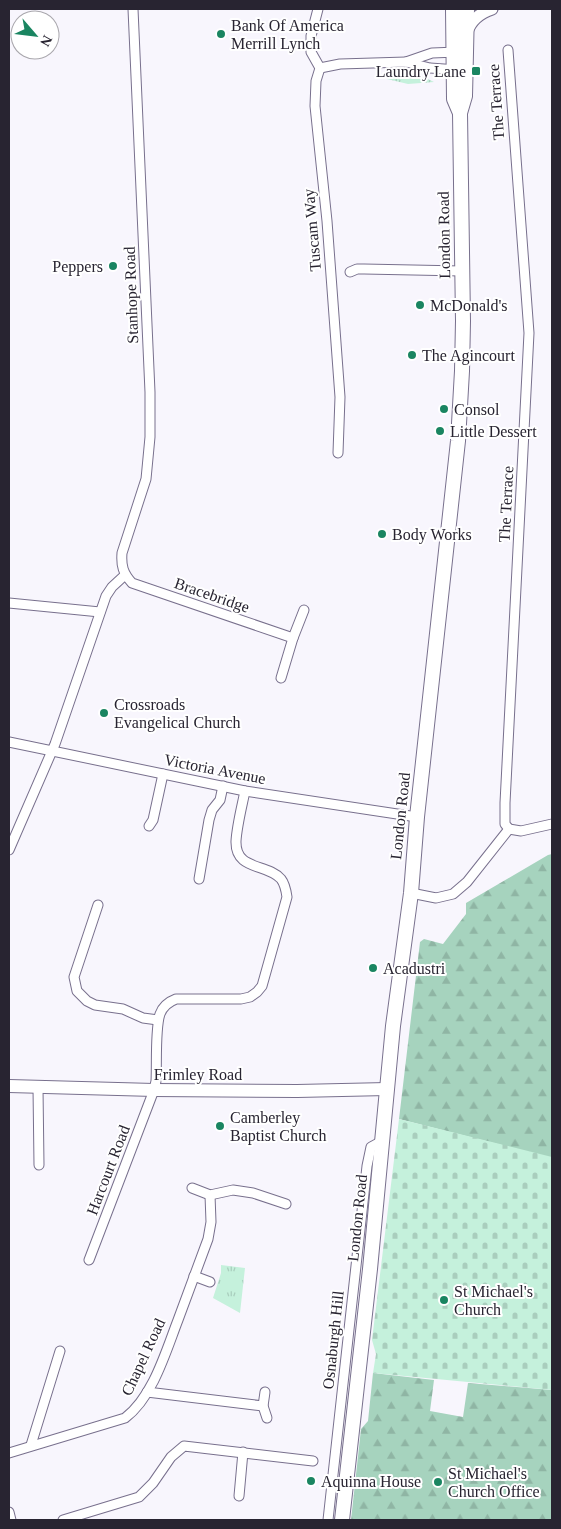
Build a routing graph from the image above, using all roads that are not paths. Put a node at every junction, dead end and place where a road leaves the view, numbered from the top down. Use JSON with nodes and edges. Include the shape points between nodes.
{"nodes":[{"id":1,"x":133,"y":9,"type":"edge"},
{"id":2,"x":318,"y":9,"type":"edge"},
{"id":3,"x":453,"y":9,"type":"edge"},
{"id":4,"x":466,"y":9,"type":"edge"},
{"id":5,"x":492,"y":9,"type":"edge"},
{"id":6,"x":466,"y":32,"type":"junction"},
{"id":7,"x":508,"y":50,"type":"dead end"},
{"id":8,"x":459,"y":52,"type":"junction"},
{"id":9,"x":406,"y":62,"type":"junction"},
{"id":10,"x":320,"y":68,"type":"junction"},
{"id":11,"x":460,"y":70,"type":"junction"},
{"id":12,"x":462,"y":271,"type":"junction"},
{"id":13,"x":350,"y":272,"type":"dead end"},
{"id":14,"x":338,"y":453,"type":"dead end"},
{"id":15,"x":125,"y":575,"type":"junction"},
{"id":16,"x":9,"y":603,"type":"edge"},
{"id":17,"x":304,"y":610,"type":"dead end"},
{"id":18,"x":100,"y":612,"type":"junction"},
{"id":19,"x":293,"y":638,"type":"junction"},
{"id":20,"x":281,"y":678,"type":"dead end"},
{"id":21,"x":9,"y":742,"type":"edge"},
{"id":22,"x":51,"y":750,"type":"junction"},
{"id":23,"x":163,"y":774,"type":"junction"},
{"id":24,"x":223,"y":786,"type":"junction"},
{"id":25,"x":245,"y":791,"type":"junction"},
{"id":26,"x":417,"y":817,"type":"junction"},
{"id":27,"x":552,"y":824,"type":"edge"},
{"id":28,"x":149,"y":826,"type":"dead end"},
{"id":29,"x":508,"y":829,"type":"junction"},
{"id":30,"x":9,"y":850,"type":"edge"},
{"id":31,"x":198,"y":879,"type":"dead end"},
{"id":32,"x":411,"y":893,"type":"junction"},
{"id":33,"x":98,"y":905,"type":"dead end"},
{"id":34,"x":158,"y":1020,"type":"junction"},
{"id":35,"x":9,"y":1086,"type":"edge"},
{"id":36,"x":38,"y":1088,"type":"junction"},
{"id":37,"x":387,"y":1089,"type":"junction"},
{"id":38,"x":154,"y":1090,"type":"junction"},
{"id":39,"x":382,"y":1141,"type":"junction"},
{"id":40,"x":39,"y":1165,"type":"dead end"},
{"id":41,"x":192,"y":1188,"type":"dead end"},
{"id":42,"x":210,"y":1195,"type":"junction"},
{"id":43,"x":286,"y":1204,"type":"dead end"},
{"id":44,"x":89,"y":1260,"type":"dead end"},
{"id":45,"x":194,"y":1276,"type":"junction"},
{"id":46,"x":210,"y":1282,"type":"dead end"},
{"id":47,"x":60,"y":1351,"type":"dead end"},
{"id":48,"x":148,"y":1392,"type":"junction"},
{"id":49,"x":265,"y":1392,"type":"dead end"},
{"id":50,"x":263,"y":1406,"type":"junction"},
{"id":51,"x":267,"y":1418,"type":"dead end"},
{"id":52,"x":31,"y":1446,"type":"junction"},
{"id":53,"x":243,"y":1452,"type":"junction"},
{"id":54,"x":9,"y":1453,"type":"edge"},
{"id":55,"x":313,"y":1461,"type":"dead end"},
{"id":56,"x":239,"y":1496,"type":"dead end"},
{"id":57,"x":9,"y":1512,"type":"edge"},
{"id":58,"x":11,"y":1520,"type":"edge"},
{"id":59,"x":63,"y":1520,"type":"edge"},
{"id":60,"x":328,"y":1520,"type":"edge"},
{"id":61,"x":342,"y":1520,"type":"edge"}],
"edges":[{"from":1,"to":15,"type":"street","name":"Stanhope Road","via":[[150,437],[146,479],[122,553]]},
{"from":2,"to":10,"type":"street","via":[[311,36],[311,52]]},
{"from":3,"to":8,"type":"main road","name":"London Road"},
{"from":4,"to":6,"type":"main road","name":"London Road"},
{"from":5,"to":6,"type":"street","via":[[480,14]]},
{"from":6,"to":8,"type":"main road","name":"London Road"},
{"from":7,"to":29,"type":"street","name":"The Terrace","via":[[529,333],[505,803]]},
{"from":8,"to":9,"type":"street","via":[[432,53]]},
{"from":8,"to":11,"type":"main road","name":"London Road"},
{"from":9,"to":10,"type":"street","via":[[340,64]]},
{"from":9,"to":11,"type":"street"},
{"from":10,"to":14,"type":"street","name":"Tuscam Way","via":[[315,106],[340,397]]},
{"from":11,"to":12,"type":"main road","name":"London Road","via":[[454,99],[460,113]]},
{"from":12,"to":13,"type":"street","via":[[357,269]]},
{"from":12,"to":26,"type":"main road","name":"London Road","via":[[459,432]]},
{"from":15,"to":18,"type":"street","via":[[112,587]]},
{"from":15,"to":19,"type":"street","name":"Bracebridge","via":[[132,583],[152,591]]},
{"from":16,"to":18,"type":"street"},
{"from":17,"to":19,"type":"street"},
{"from":18,"to":22,"type":"street"},
{"from":19,"to":20,"type":"street"},
{"from":21,"to":22,"type":"street","name":"Victoria Avenue"},
{"from":22,"to":23,"type":"street","name":"Victoria Avenue"},
{"from":22,"to":30,"type":"street"},
{"from":23,"to":24,"type":"street","name":"Victoria Avenue"},
{"from":23,"to":28,"type":"street"},
{"from":24,"to":25,"type":"street","name":"Victoria Avenue"},
{"from":24,"to":31,"type":"street","via":[[220,800],[209,820]]},
{"from":25,"to":26,"type":"street","name":"Victoria Avenue"},
{"from":25,"to":34,"type":"street","via":[[236,842],[238,851],[243,861],[280,878],[287,897],[262,986],[250,997],[241,999],[176,999],[168,1002]]},
{"from":26,"to":32,"type":"main road","name":"London Road"},
{"from":27,"to":29,"type":"street","via":[[521,831]]},
{"from":29,"to":32,"type":"street","via":[[467,882],[453,894],[436,898]]},
{"from":32,"to":37,"type":"main road","name":"London Road"},
{"from":33,"to":34,"type":"street","via":[[74,977],[77,992],[95,1005]]},
{"from":34,"to":38,"type":"street","name":"Harcourt Road"},
{"from":35,"to":36,"type":"main road","name":"Frimley Road"},
{"from":36,"to":38,"type":"main road","name":"Frimley Road"},
{"from":36,"to":40,"type":"street"},
{"from":37,"to":38,"type":"main road","name":"Frimley Road"},
{"from":37,"to":39,"type":"main road","name":"London Road"},
{"from":38,"to":44,"type":"street","name":"Harcourt Road"},
{"from":39,"to":60,"type":"street","name":"Osnaburgh Hill","via":[[370,1148],[367,1166]]},
{"from":39,"to":61,"type":"main road","name":"London Road"},
{"from":41,"to":42,"type":"street"},
{"from":42,"to":43,"type":"street","via":[[233,1190]]},
{"from":42,"to":45,"type":"street","name":"Chapel Road","via":[[210,1230]]},
{"from":45,"to":46,"type":"street"},
{"from":45,"to":48,"type":"street","name":"Chapel Road"},
{"from":47,"to":52,"type":"street"},
{"from":48,"to":50,"type":"street"},
{"from":48,"to":52,"type":"street","name":"Chapel Road","via":[[125,1418]]},
{"from":49,"to":50,"type":"street"},
{"from":50,"to":51,"type":"street"},
{"from":52,"to":54,"type":"street","name":"Chapel Road"},
{"from":53,"to":55,"type":"street"},
{"from":53,"to":56,"type":"street"},
{"from":53,"to":59,"type":"street","via":[[184,1446],[139,1497]]},
{"from":57,"to":58,"type":"street"}]}
